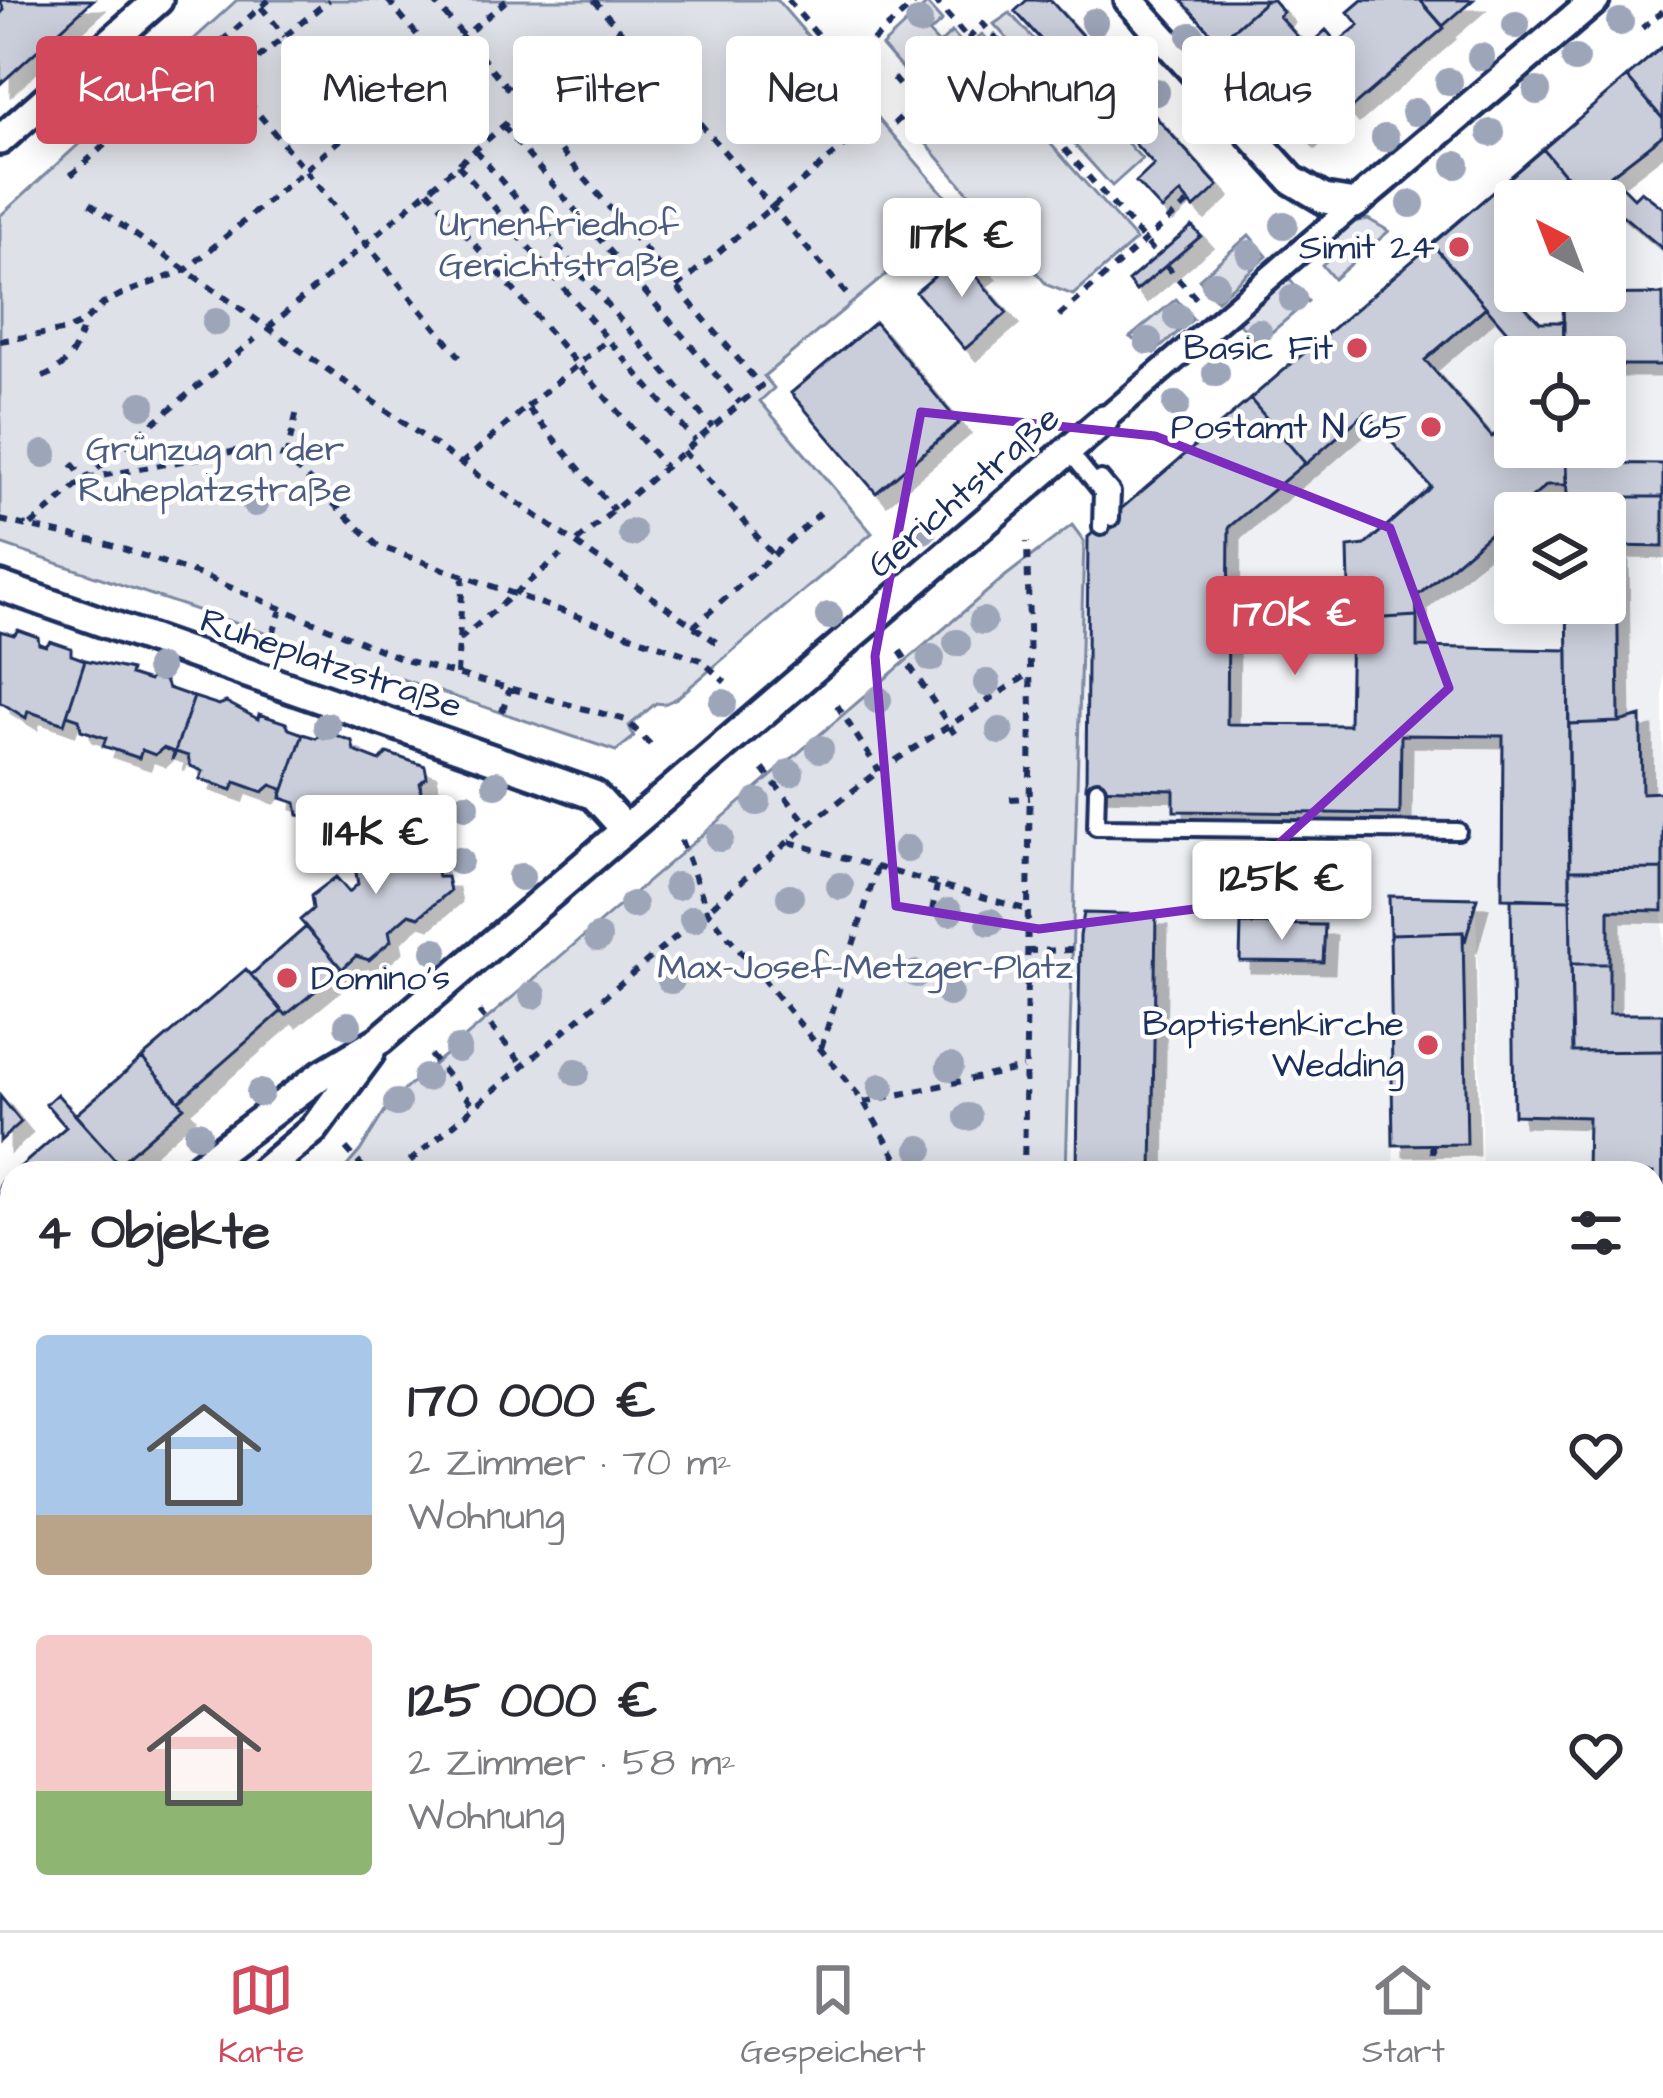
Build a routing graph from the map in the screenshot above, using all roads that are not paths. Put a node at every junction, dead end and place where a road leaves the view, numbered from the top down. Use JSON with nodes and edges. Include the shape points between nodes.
{"nodes":[{"id":1,"x":158,"y":0,"type":"edge"},
{"id":2,"x":1129,"y":0,"type":"edge"},
{"id":3,"x":1595,"y":0,"type":"edge"},
{"id":4,"x":0,"y":140,"type":"edge"},
{"id":5,"x":1355,"y":204,"type":"junction"},
{"id":6,"x":1104,"y":420,"type":"joint"},
{"id":7,"x":1071,"y":448,"type":"junction"},
{"id":8,"x":1106,"y":523,"type":"dead end"},
{"id":9,"x":0,"y":586,"type":"edge"},
{"id":10,"x":1097,"y":789,"type":"dead end"},
{"id":11,"x":626,"y":830,"type":"junction"},
{"id":12,"x":1458,"y":831,"type":"dead end"},
{"id":13,"x":380,"y":1040,"type":"junction"},
{"id":14,"x":207,"y":1161,"type":"edge"},
{"id":15,"x":276,"y":1161,"type":"edge"}],
"edges":[{"from":1,"to":4,"type":"street"},
{"from":2,"to":5,"type":"street","via":[[1292,180],[1324,200]]},
{"from":3,"to":5,"type":"street","name":"Gerichtstraße"},
{"from":5,"to":6,"type":"street","name":"Gerichtstraße"},
{"from":6,"to":7,"type":"street","name":"Gerichtstraße"},
{"from":7,"to":8,"type":"lane","via":[[1102,492]]},
{"from":7,"to":11,"type":"street","name":"Gerichtstraße"},
{"from":9,"to":11,"type":"street","name":"Ruheplatzstraße","via":[[594,795]]},
{"from":10,"to":12,"type":"lane","via":[[1096,827]]},
{"from":11,"to":13,"type":"street","name":"Gerichtstraße"},
{"from":13,"to":14,"type":"street","name":"Gerichtstraße"},
{"from":13,"to":15,"type":"street","name":"Gerichtstraße","via":[[314,1129]]}]}
